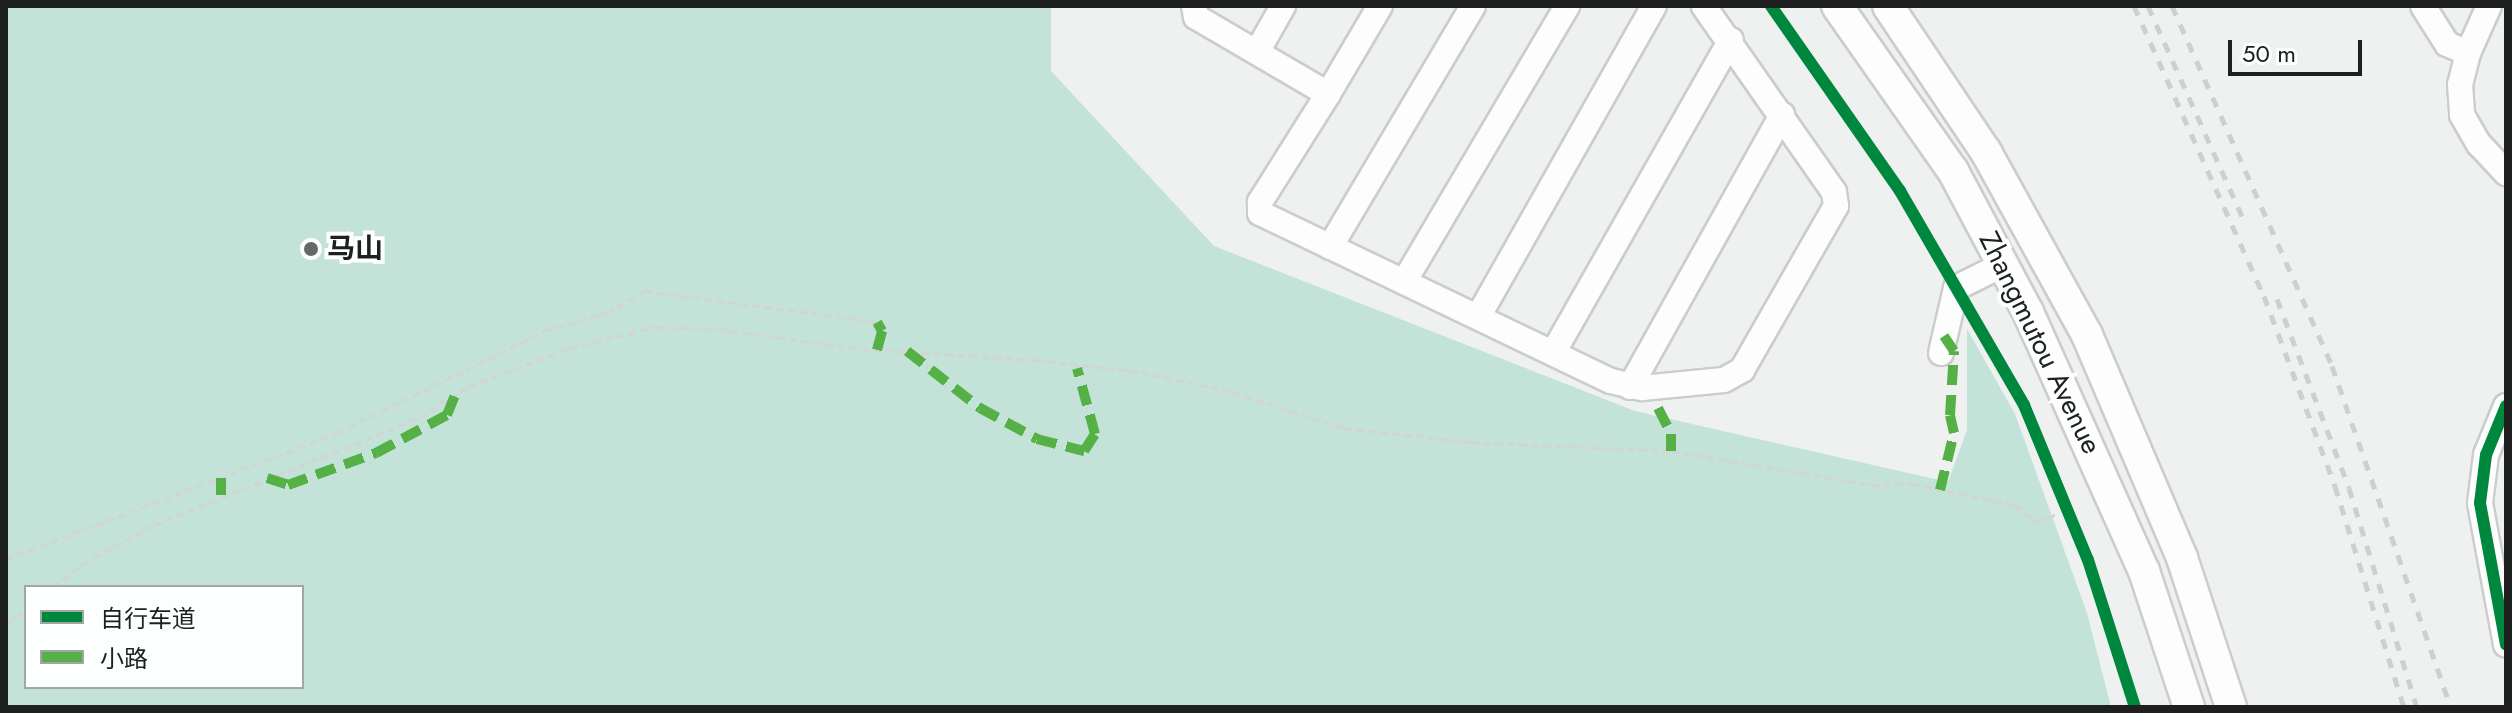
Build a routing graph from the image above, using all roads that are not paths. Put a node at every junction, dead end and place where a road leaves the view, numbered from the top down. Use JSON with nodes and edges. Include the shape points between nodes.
{"nodes":[{"id":1,"x":1194,"y":6,"type":"edge"},
{"id":2,"x":1283,"y":6,"type":"edge"},
{"id":3,"x":1380,"y":6,"type":"edge"},
{"id":4,"x":1473,"y":6,"type":"edge"},
{"id":5,"x":1567,"y":6,"type":"edge"},
{"id":6,"x":1654,"y":6,"type":"edge"},
{"id":7,"x":1704,"y":6,"type":"edge"},
{"id":8,"x":1837,"y":6,"type":"edge"},
{"id":9,"x":1888,"y":6,"type":"edge"},
{"id":10,"x":2423,"y":6,"type":"edge"},
{"id":11,"x":2489,"y":6,"type":"edge"},
{"id":12,"x":1731,"y":40,"type":"junction"},
{"id":13,"x":1257,"y":52,"type":"junction"},
{"id":14,"x":2468,"y":53,"type":"junction"},
{"id":15,"x":1328,"y":94,"type":"junction"},
{"id":16,"x":1782,"y":115,"type":"junction"},
{"id":17,"x":2504,"y":168,"type":"edge"},
{"id":18,"x":1330,"y":247,"type":"junction"},
{"id":19,"x":2002,"y":265,"type":"junction"},
{"id":20,"x":1404,"y":282,"type":"junction"},
{"id":21,"x":1478,"y":317,"type":"junction"},
{"id":22,"x":1553,"y":353,"type":"junction"},
{"id":23,"x":1941,"y":353,"type":"dead end"},
{"id":24,"x":1630,"y":387,"type":"junction"},
{"id":25,"x":2506,"y":406,"type":"edge"},
{"id":26,"x":2506,"y":645,"type":"edge"},
{"id":27,"x":2189,"y":707,"type":"edge"},
{"id":28,"x":2231,"y":707,"type":"edge"}],
"edges":[{"from":1,"to":13,"type":"street","via":[[1196,17]]},
{"from":2,"to":13,"type":"street"},
{"from":3,"to":15,"type":"street"},
{"from":4,"to":18,"type":"street"},
{"from":5,"to":20,"type":"street"},
{"from":6,"to":21,"type":"street"},
{"from":7,"to":12,"type":"street"},
{"from":8,"to":19,"type":"main road","name":"Zhangmutou Avenue","via":[[1953,171]]},
{"from":9,"to":28,"type":"main road","name":"Zhangmutou Avenue","via":[[1986,152],[2087,335],[2182,558]]},
{"from":10,"to":14,"type":"street","via":[[2447,44]]},
{"from":11,"to":14,"type":"street"},
{"from":12,"to":16,"type":"street"},
{"from":12,"to":22,"type":"street"},
{"from":13,"to":15,"type":"street"},
{"from":14,"to":17,"type":"street","via":[[2460,84],[2462,115]]},
{"from":15,"to":18,"type":"street","via":[[1258,210]]},
{"from":16,"to":24,"type":"street"},
{"from":16,"to":24,"type":"street","via":[[1834,192],[1833,214],[1742,370],[1657,398]]},
{"from":18,"to":20,"type":"street"},
{"from":19,"to":23,"type":"street","via":[[1956,288]]},
{"from":19,"to":27,"type":"main road","name":"Zhangmutou Avenue","via":[[2096,455],[2144,571]]},
{"from":20,"to":21,"type":"street"},
{"from":21,"to":22,"type":"street"},
{"from":22,"to":24,"type":"street"},
{"from":25,"to":26,"type":"street","via":[[2486,455],[2480,503]]}]}
